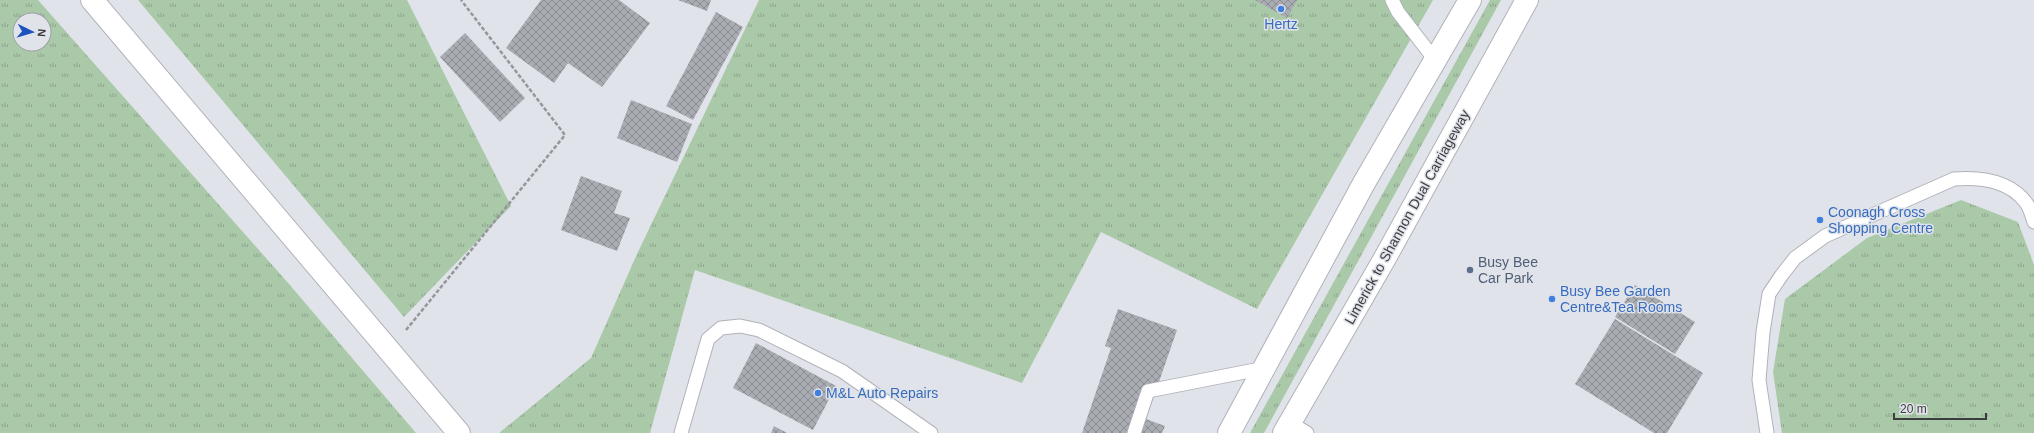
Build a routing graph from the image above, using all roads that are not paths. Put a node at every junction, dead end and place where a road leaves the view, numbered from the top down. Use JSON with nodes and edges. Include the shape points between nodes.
{"nodes":[{"id":1,"x":92,"y":0,"type":"edge"},
{"id":2,"x":1392,"y":0,"type":"edge"},
{"id":3,"x":1470,"y":0,"type":"edge"},
{"id":4,"x":1528,"y":0,"type":"edge"},
{"id":5,"x":1435,"y":60,"type":"junction"},
{"id":6,"x":2034,"y":222,"type":"edge"},
{"id":7,"x":1265,"y":368,"type":"junction"},
{"id":8,"x":1293,"y":429,"type":"edge"},
{"id":9,"x":459,"y":433,"type":"edge"},
{"id":10,"x":681,"y":433,"type":"edge"},
{"id":11,"x":931,"y":433,"type":"edge"},
{"id":12,"x":1134,"y":433,"type":"edge"},
{"id":13,"x":1229,"y":433,"type":"edge"},
{"id":14,"x":1767,"y":433,"type":"edge"}],
"edges":[{"from":1,"to":9,"type":"main road"},
{"from":2,"to":5,"type":"lane","via":[[1398,12]]},
{"from":3,"to":5,"type":"main road"},
{"from":4,"to":8,"type":"main road","name":"Limerick to Shannon Dual Carriageway"},
{"from":5,"to":7,"type":"main road","via":[[1364,183]]},
{"from":6,"to":14,"type":"lane","via":[[2027,205],[2010,188],[1992,180],[1972,177],[1954,179],[1825,236],[1795,258],[1769,294],[1762,332],[1759,380]]},
{"from":7,"to":12,"type":"lane","via":[[1148,391]]},
{"from":7,"to":13,"type":"main road"},
{"from":10,"to":11,"type":"lane","via":[[708,339],[721,328],[740,326],[759,330],[842,371]]}]}
